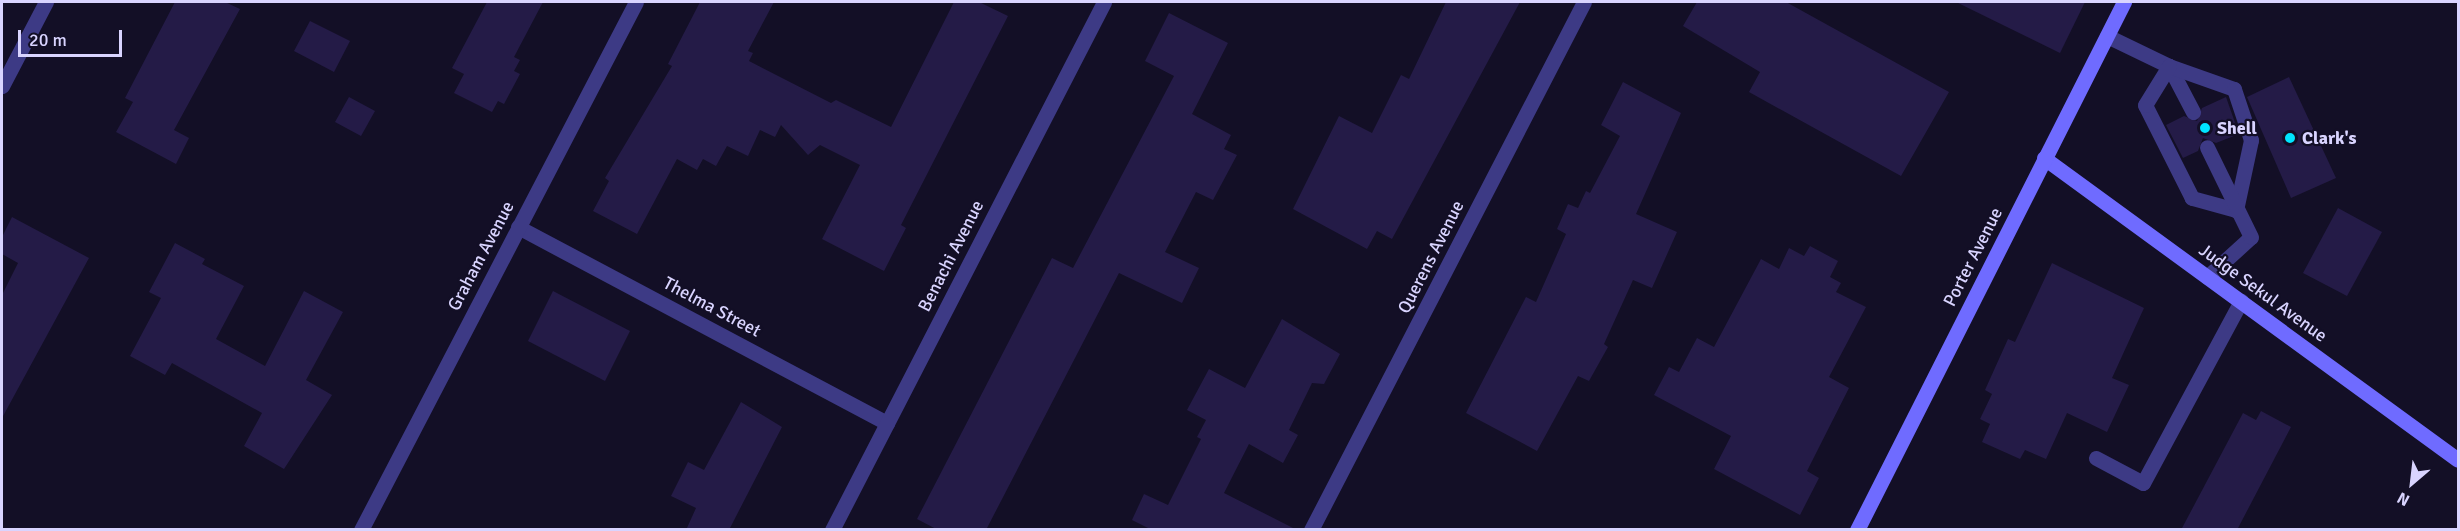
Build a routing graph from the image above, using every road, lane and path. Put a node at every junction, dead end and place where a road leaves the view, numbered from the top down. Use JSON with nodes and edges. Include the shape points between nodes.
{"nodes":[{"id":1,"x":46,"y":2,"type":"edge"},
{"id":2,"x":636,"y":2,"type":"edge"},
{"id":3,"x":1104,"y":2,"type":"edge"},
{"id":4,"x":1584,"y":2,"type":"edge"},
{"id":5,"x":2124,"y":2,"type":"edge"},
{"id":6,"x":2107,"y":36,"type":"junction"},
{"id":7,"x":2169,"y":66,"type":"junction"},
{"id":8,"x":2,"y":86,"type":"edge"},
{"id":9,"x":2193,"y":112,"type":"dead end"},
{"id":10,"x":2207,"y":147,"type":"dead end"},
{"id":11,"x":2044,"y":159,"type":"junction"},
{"id":12,"x":2236,"y":210,"type":"junction"},
{"id":13,"x":518,"y":227,"type":"junction"},
{"id":14,"x":2207,"y":277,"type":"junction"},
{"id":15,"x":2241,"y":301,"type":"junction"},
{"id":16,"x":887,"y":423,"type":"junction"},
{"id":17,"x":2096,"y":458,"type":"dead end"},
{"id":18,"x":2458,"y":460,"type":"edge"},
{"id":19,"x":361,"y":530,"type":"edge"},
{"id":20,"x":832,"y":530,"type":"edge"},
{"id":21,"x":1311,"y":530,"type":"edge"},
{"id":22,"x":1857,"y":530,"type":"edge"}],
"edges":[{"from":1,"to":8,"type":"street"},
{"from":2,"to":13,"type":"street","name":"Graham Avenue"},
{"from":3,"to":16,"type":"street","name":"Benachi Avenue"},
{"from":4,"to":21,"type":"street","name":"Querens Avenue"},
{"from":5,"to":6,"type":"main road","name":"Porter Avenue"},
{"from":6,"to":7,"type":"street"},
{"from":6,"to":11,"type":"main road","name":"Porter Avenue"},
{"from":7,"to":9,"type":"street"},
{"from":7,"to":12,"type":"street","via":[[2234,89],[2251,140]]},
{"from":7,"to":12,"type":"street","via":[[2145,105],[2192,198]]},
{"from":10,"to":12,"type":"street"},
{"from":11,"to":14,"type":"main road","name":"Judge Sekul Avenue"},
{"from":11,"to":22,"type":"main road","name":"Porter Avenue"},
{"from":12,"to":14,"type":"street","via":[[2251,237]]},
{"from":13,"to":16,"type":"street","name":"Thelma Street"},
{"from":13,"to":19,"type":"street","name":"Graham Avenue"},
{"from":14,"to":15,"type":"main road","name":"Judge Sekul Avenue"},
{"from":15,"to":17,"type":"street","via":[[2143,483]]},
{"from":15,"to":18,"type":"main road","name":"Judge Sekul Avenue"},
{"from":16,"to":20,"type":"street","name":"Benachi Avenue"}]}
